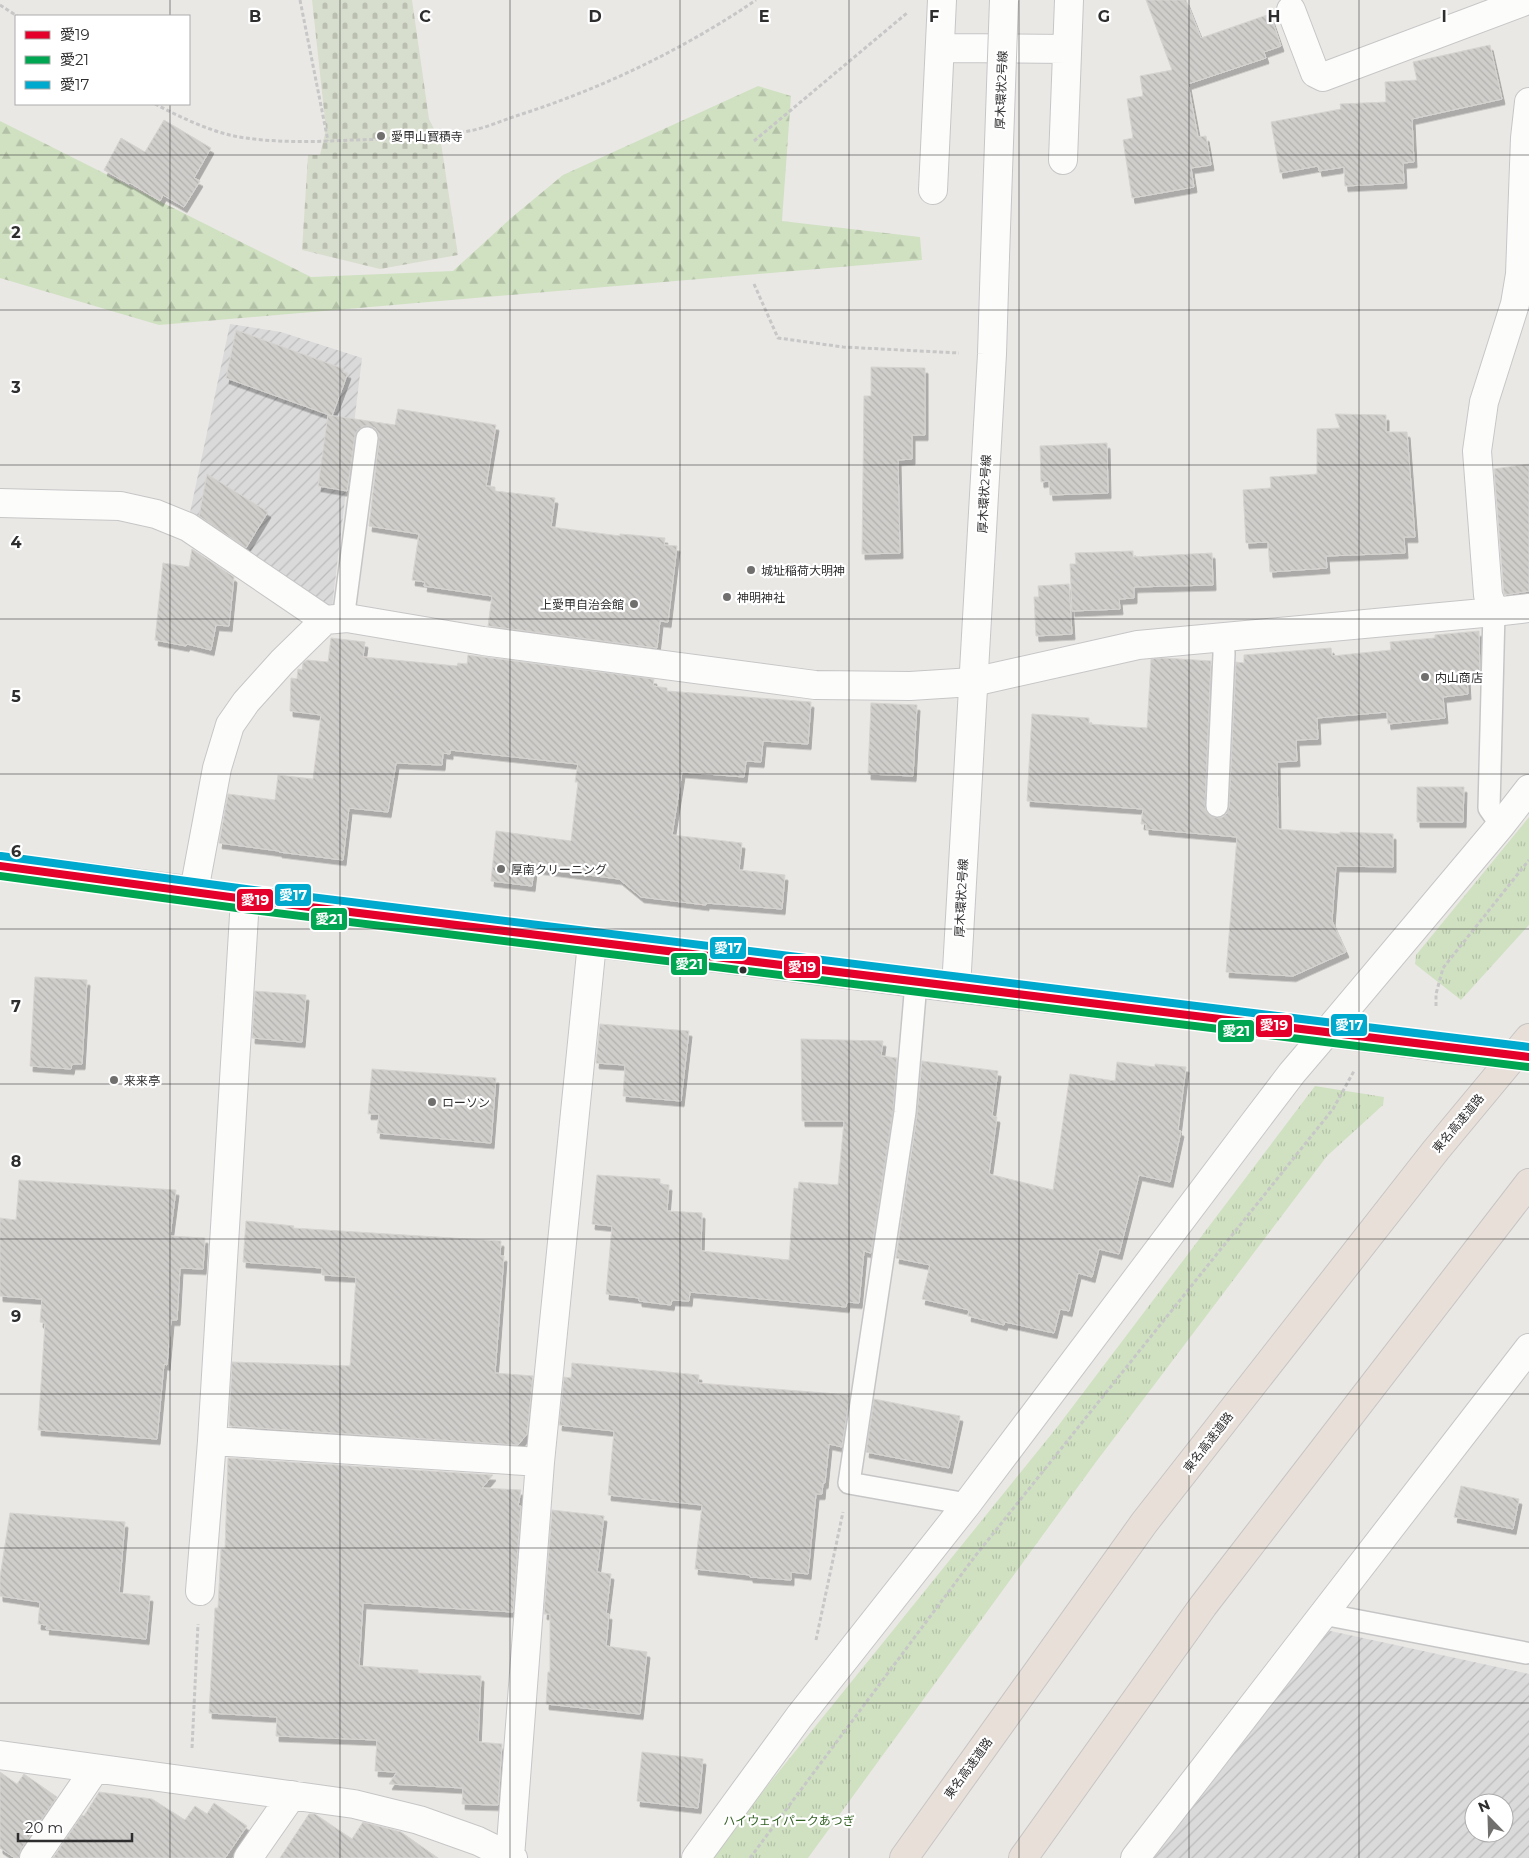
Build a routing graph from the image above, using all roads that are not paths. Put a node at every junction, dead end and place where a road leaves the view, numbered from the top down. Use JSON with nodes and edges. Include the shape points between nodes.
{"nodes":[{"id":1,"x":942,"y":0,"type":"edge"},
{"id":2,"x":1004,"y":0,"type":"edge"},
{"id":3,"x":1069,"y":0,"type":"edge"},
{"id":4,"x":1528,"y":0,"type":"edge"},
{"id":5,"x":1291,"y":10,"type":"dead end"},
{"id":6,"x":940,"y":48,"type":"junction"},
{"id":7,"x":1067,"y":49,"type":"junction"},
{"id":8,"x":1529,"y":102,"type":"edge"},
{"id":9,"x":1063,"y":160,"type":"dead end"},
{"id":10,"x":933,"y":190,"type":"dead end"},
{"id":11,"x":367,"y":438,"type":"dead end"},
{"id":12,"x":0,"y":503,"type":"edge"},
{"id":13,"x":1529,"y":608,"type":"edge"},
{"id":14,"x":1494,"y":612,"type":"junction"},
{"id":15,"x":336,"y":619,"type":"junction"},
{"id":16,"x":1223,"y":636,"type":"junction"},
{"id":17,"x":973,"y":682,"type":"junction"},
{"id":18,"x":1529,"y":789,"type":"edge"},
{"id":19,"x":1217,"y":806,"type":"dead end"},
{"id":20,"x":1501,"y":825,"type":"junction"},
{"id":21,"x":0,"y":866,"type":"edge"},
{"id":22,"x":194,"y":891,"type":"junction"},
{"id":23,"x":245,"y":899,"type":"junction"},
{"id":24,"x":592,"y":943,"type":"junction"},
{"id":25,"x":916,"y":983,"type":"junction"},
{"id":26,"x":956,"y":988,"type":"junction"},
{"id":27,"x":1327,"y":1032,"type":"junction"},
{"id":28,"x":1529,"y":1038,"type":"edge"},
{"id":29,"x":1529,"y":1057,"type":"edge"},
{"id":30,"x":1529,"y":1183,"type":"edge"},
{"id":31,"x":1529,"y":1348,"type":"edge"},
{"id":32,"x":212,"y":1441,"type":"junction"},
{"id":33,"x":540,"y":1462,"type":"junction"},
{"id":34,"x":967,"y":1504,"type":"junction"},
{"id":35,"x":200,"y":1591,"type":"road end"},
{"id":36,"x":1323,"y":1614,"type":"junction"},
{"id":37,"x":1526,"y":1653,"type":"dead end"},
{"id":38,"x":0,"y":1755,"type":"edge"},
{"id":39,"x":95,"y":1769,"type":"junction"},
{"id":40,"x":292,"y":1795,"type":"junction"},
{"id":41,"x":472,"y":1850,"type":"edge"},
{"id":42,"x":34,"y":1858,"type":"edge"},
{"id":43,"x":248,"y":1858,"type":"edge"},
{"id":44,"x":512,"y":1858,"type":"edge"},
{"id":45,"x":696,"y":1858,"type":"edge"},
{"id":46,"x":904,"y":1858,"type":"edge"},
{"id":47,"x":1023,"y":1858,"type":"edge"},
{"id":48,"x":1135,"y":1858,"type":"edge"}],
"edges":[{"from":1,"to":6,"type":"street"},
{"from":2,"to":17,"type":"street","name":"厚木環状2号線","bridge":true,"via":[[992,354]]},
{"from":3,"to":7,"type":"street"},
{"from":4,"to":5,"type":"street","via":[[1323,77],[1315,73]]},
{"from":6,"to":7,"type":"street"},
{"from":6,"to":10,"type":"street"},
{"from":7,"to":9,"type":"street"},
{"from":8,"to":14,"type":"street","via":[[1520,274],[1484,402],[1478,451],[1488,595]]},
{"from":11,"to":15,"type":"lane","via":[[345,605]]},
{"from":12,"to":15,"type":"street","via":[[120,506],[156,514],[188,527]]},
{"from":13,"to":14,"type":"street"},
{"from":14,"to":16,"type":"street"},
{"from":14,"to":20,"type":"lane","via":[[1489,808]]},
{"from":15,"to":17,"type":"street","via":[[815,685],[910,686]]},
{"from":15,"to":22,"type":"street","via":[[282,662],[230,725],[217,768]]},
{"from":16,"to":17,"type":"street","via":[[1138,644]]},
{"from":16,"to":19,"type":"lane"},
{"from":17,"to":26,"type":"street","name":"厚木環状2号線"},
{"from":18,"to":20,"type":"street"},
{"from":20,"to":27,"type":"street"},
{"from":21,"to":22,"type":"street"},
{"from":22,"to":23,"type":"street"},
{"from":23,"to":24,"type":"street"},
{"from":23,"to":32,"type":"street"},
{"from":24,"to":25,"type":"street"},
{"from":24,"to":33,"type":"street"},
{"from":25,"to":26,"type":"street"},
{"from":25,"to":34,"type":"lane","via":[[905,1112],[849,1483]]},
{"from":26,"to":27,"type":"street"},
{"from":27,"to":29,"type":"street","bridge":true},
{"from":27,"to":34,"type":"street","via":[[1292,1073]]},
{"from":28,"to":46,"type":"highway","name":"東名高速道路","via":[[1436,1150],[1144,1523]]},
{"from":30,"to":47,"type":"highway","via":[[1203,1606]]},
{"from":31,"to":36,"type":"street"},
{"from":32,"to":33,"type":"street"},
{"from":32,"to":35,"type":"street"},
{"from":33,"to":44,"type":"street"},
{"from":34,"to":45,"type":"street","via":[[799,1716]]},
{"from":36,"to":37,"type":"lane"},
{"from":36,"to":48,"type":"street"},
{"from":38,"to":39,"type":"street"},
{"from":39,"to":40,"type":"street"},
{"from":39,"to":42,"type":"street"},
{"from":40,"to":41,"type":"street","via":[[354,1804],[419,1820]]},
{"from":40,"to":43,"type":"street"},
{"from":41,"to":44,"type":"street"}]}
